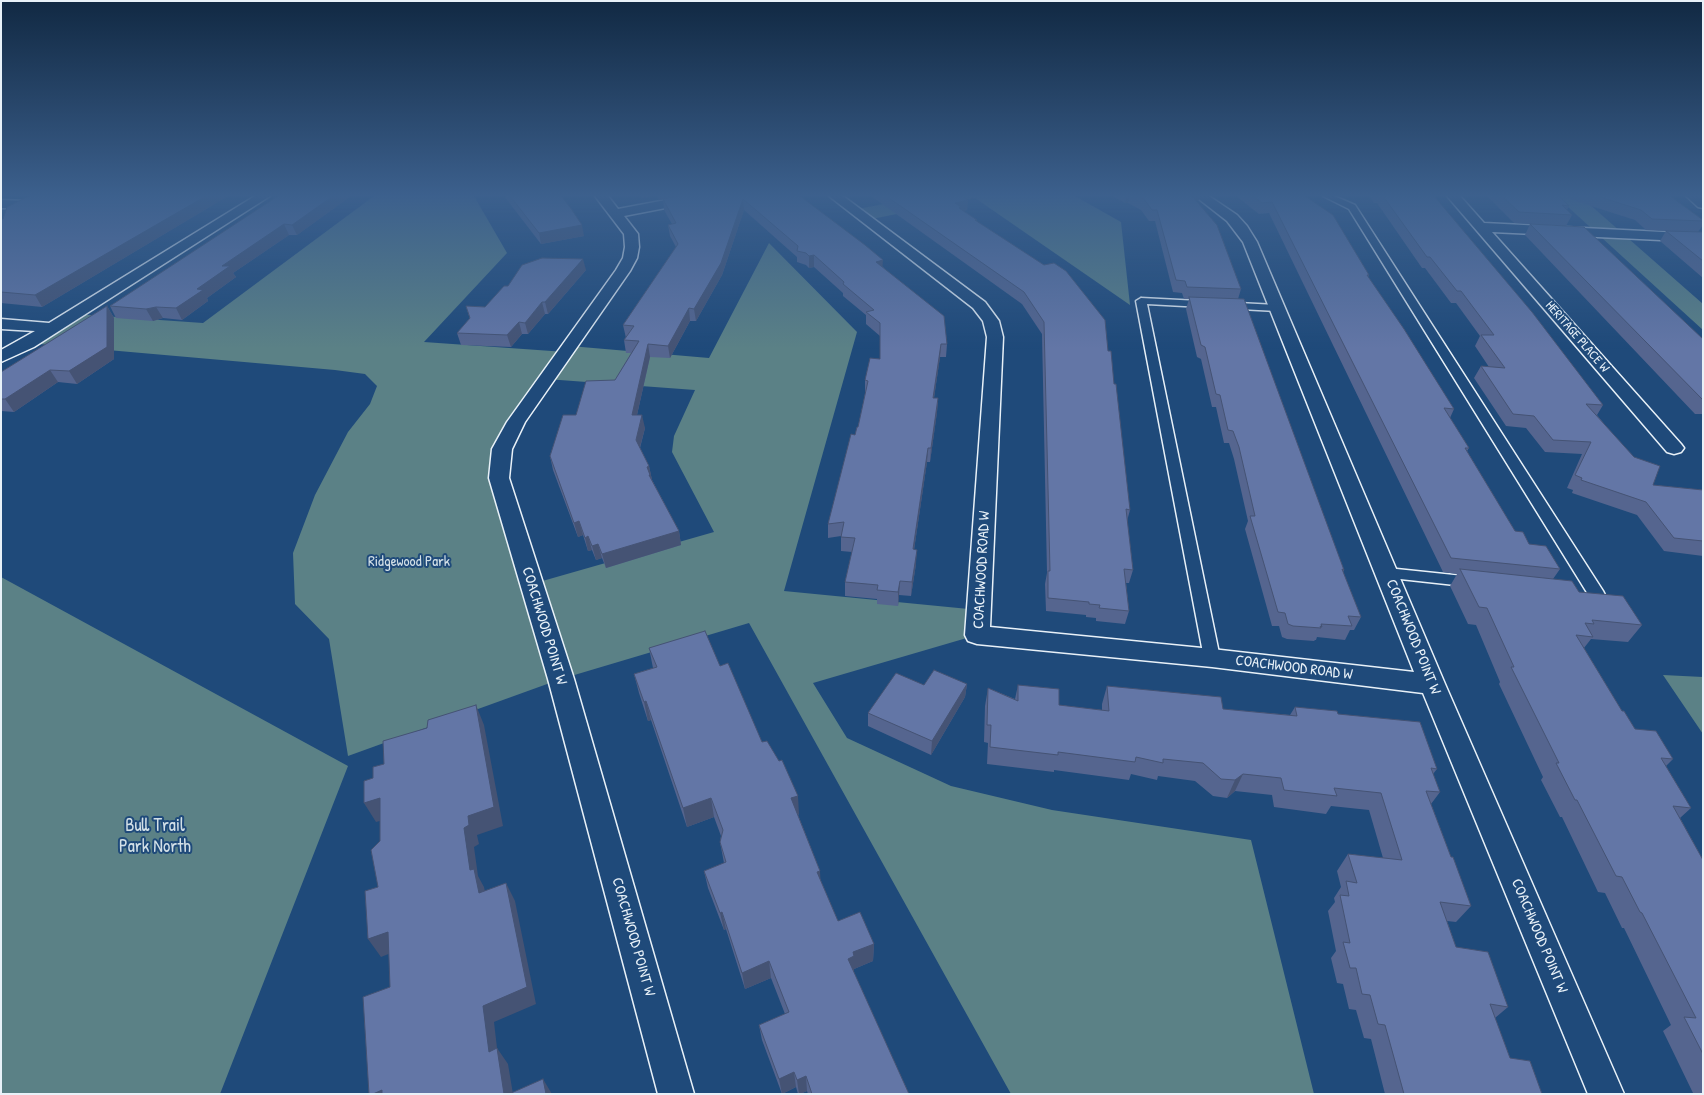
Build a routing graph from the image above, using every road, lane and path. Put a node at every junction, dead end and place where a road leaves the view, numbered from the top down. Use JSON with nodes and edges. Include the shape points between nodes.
{"nodes":[{"id":1,"x":182,"y":247,"type":"edge"},
{"id":2,"x":632,"y":247,"type":"edge"},
{"id":3,"x":903,"y":247,"type":"edge"},
{"id":4,"x":1252,"y":247,"type":"edge"},
{"id":5,"x":1377,"y":247,"type":"edge"},
{"id":6,"x":1498,"y":247,"type":"edge"},
{"id":7,"x":1277,"y":308,"type":"junction"},
{"id":8,"x":1,"y":324,"type":"edge"},
{"id":9,"x":53,"y":328,"type":"junction"},
{"id":10,"x":1,"y":357,"type":"edge"},
{"id":11,"x":1674,"y":448,"type":"dead end"},
{"id":12,"x":1387,"y":574,"type":"junction"},
{"id":13,"x":1488,"y":584,"type":"edge"},
{"id":14,"x":1582,"y":593,"type":"edge"},
{"id":15,"x":1212,"y":658,"type":"junction"},
{"id":16,"x":1432,"y":684,"type":"junction"},
{"id":17,"x":676,"y":1094,"type":"edge"},
{"id":18,"x":1606,"y":1094,"type":"edge"}],
"edges":[{"from":1,"to":9,"type":"street"},
{"from":2,"to":17,"type":"street","name":"COACHWOOD POINT W","via":[[624,271],[516,422],[502,449],[499,478],[561,679]]},
{"from":3,"to":15,"type":"street","name":"COACHWOOD ROAD W","via":[[979,305],[991,321],[996,337],[977,635]]},
{"from":4,"to":7,"type":"street","name":"COACHWOOD POINT W"},
{"from":5,"to":14,"type":"lane","via":[[1597,595]]},
{"from":6,"to":11,"type":"street","name":"HERITAGE PLACE W"},
{"from":7,"to":12,"type":"street","name":"COACHWOOD POINT W"},
{"from":7,"to":15,"type":"lane","via":[[1141,301]]},
{"from":8,"to":9,"type":"street"},
{"from":9,"to":10,"type":"street"},
{"from":12,"to":13,"type":"lane"},
{"from":12,"to":16,"type":"street","name":"COACHWOOD POINT W"},
{"from":15,"to":16,"type":"street","name":"COACHWOOD ROAD W"},
{"from":16,"to":18,"type":"street","name":"COACHWOOD POINT W"}]}
